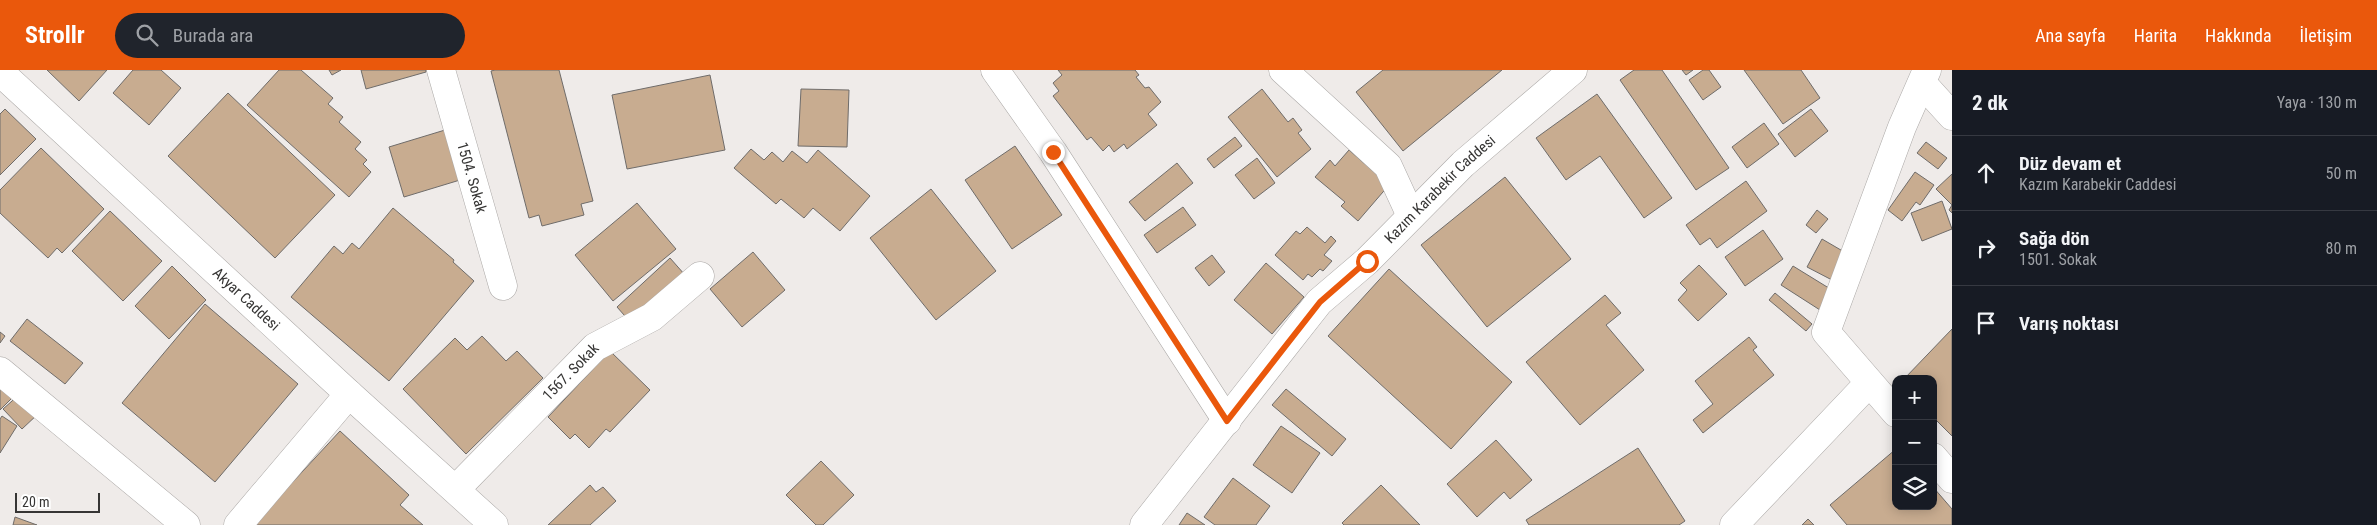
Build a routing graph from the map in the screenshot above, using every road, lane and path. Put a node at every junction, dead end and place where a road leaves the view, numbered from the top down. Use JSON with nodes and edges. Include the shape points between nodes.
{"nodes":[{"id":1,"x":441,"y":70,"type":"edge"},
{"id":2,"x":994,"y":70,"type":"edge"},
{"id":3,"x":1283,"y":70,"type":"edge"},
{"id":4,"x":1573,"y":70,"type":"edge"},
{"id":5,"x":0,"y":72,"type":"edge"},
{"id":6,"x":1924,"y":76,"type":"edge"},
{"id":7,"x":1952,"y":116,"type":"edge"},
{"id":8,"x":1411,"y":216,"type":"junction"},
{"id":9,"x":700,"y":276,"type":"dead end"},
{"id":10,"x":503,"y":286,"type":"dead end"},
{"id":11,"x":0,"y":371,"type":"edge"},
{"id":12,"x":1870,"y":383,"type":"junction"},
{"id":13,"x":349,"y":394,"type":"junction"},
{"id":14,"x":1892,"y":408,"type":"edge"},
{"id":15,"x":1227,"y":421,"type":"junction"},
{"id":16,"x":1937,"y":462,"type":"edge"},
{"id":17,"x":1952,"y":479,"type":"edge"},
{"id":18,"x":456,"y":489,"type":"junction"},
{"id":19,"x":186,"y":525,"type":"edge"},
{"id":20,"x":238,"y":525,"type":"edge"},
{"id":21,"x":494,"y":525,"type":"edge"},
{"id":22,"x":1144,"y":525,"type":"edge"},
{"id":23,"x":1734,"y":525,"type":"edge"}],
"edges":[{"from":1,"to":10,"type":"street","name":"1504. Sokak"},
{"from":2,"to":15,"type":"street","via":[[1053,152]]},
{"from":3,"to":8,"type":"street","via":[[1388,166]]},
{"from":4,"to":8,"type":"street","name":"Kazım Karabekir Caddesi","via":[[1463,164]]},
{"from":5,"to":13,"type":"street","name":"Akyar Caddesi"},
{"from":6,"to":7,"type":"street"},
{"from":6,"to":12,"type":"street","via":[[1826,332]]},
{"from":8,"to":15,"type":"street","name":"Kazım Karabekir Caddesi","via":[[1320,302]]},
{"from":9,"to":18,"type":"street","name":"1567. Sokak","via":[[652,317],[595,347]]},
{"from":11,"to":19,"type":"street"},
{"from":12,"to":14,"type":"street"},
{"from":12,"to":23,"type":"street"},
{"from":13,"to":18,"type":"street","name":"Akyar Caddesi"},
{"from":13,"to":20,"type":"street"},
{"from":15,"to":22,"type":"street","name":"Kazım Karabekir Caddesi"},
{"from":16,"to":17,"type":"street"},
{"from":18,"to":21,"type":"street","name":"Akyar Caddesi"}]}
